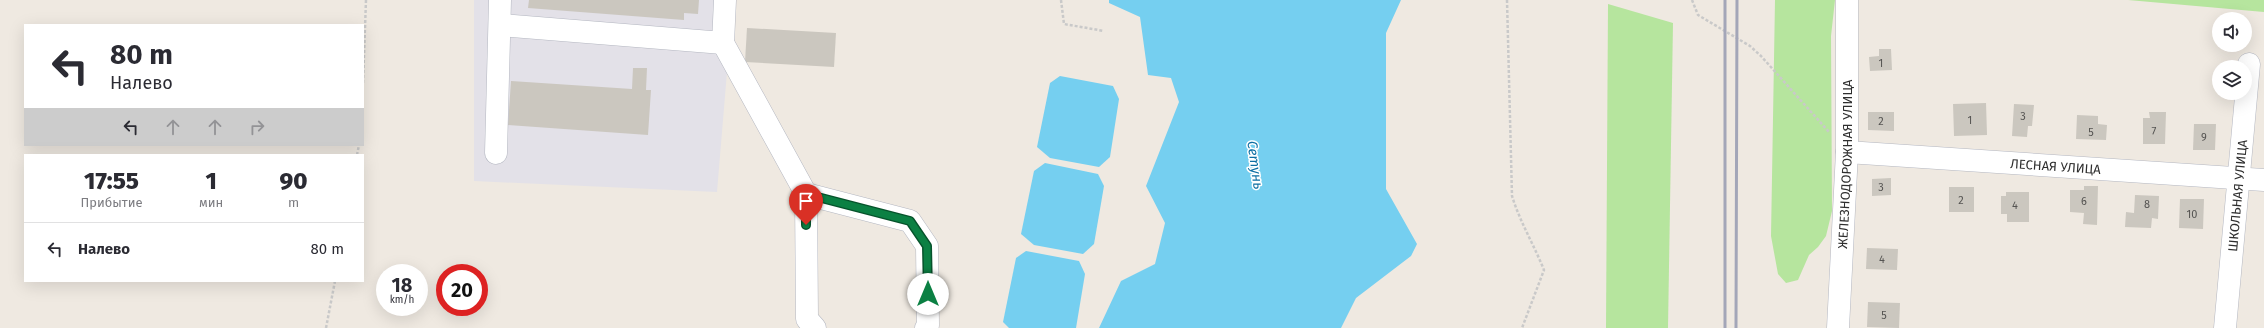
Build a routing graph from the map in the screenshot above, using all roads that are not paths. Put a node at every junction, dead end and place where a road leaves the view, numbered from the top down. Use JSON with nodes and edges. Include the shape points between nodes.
{"nodes":[{"id":1,"x":500,"y":0,"type":"edge"},
{"id":2,"x":725,"y":0,"type":"edge"},
{"id":3,"x":1847,"y":0,"type":"edge"},
{"id":4,"x":500,"y":25,"type":"junction"},
{"id":5,"x":723,"y":43,"type":"junction"},
{"id":6,"x":2246,"y":100,"type":"edge"},
{"id":7,"x":1847,"y":152,"type":"junction"},
{"id":8,"x":496,"y":154,"type":"dead end"},
{"id":9,"x":2239,"y":179,"type":"junction"},
{"id":10,"x":2264,"y":180,"type":"edge"},
{"id":11,"x":806,"y":194,"type":"junction"},
{"id":12,"x":816,"y":328,"type":"edge"},
{"id":13,"x":926,"y":328,"type":"edge"},
{"id":14,"x":1838,"y":328,"type":"edge"},
{"id":15,"x":2225,"y":328,"type":"edge"}],
"edges":[{"from":1,"to":4,"type":"street"},
{"from":2,"to":5,"type":"street"},
{"from":3,"to":7,"type":"street","name":"ЖЕЛЕЗНОДОРОЖНАЯ УЛИЦА"},
{"from":4,"to":5,"type":"street"},
{"from":4,"to":8,"type":"street"},
{"from":5,"to":11,"type":"street"},
{"from":6,"to":9,"type":"street","name":"ШКОЛЬНАЯ УЛИЦА"},
{"from":7,"to":9,"type":"street","name":"ЛЕСНАЯ УЛИЦА"},
{"from":7,"to":14,"type":"street","name":"ЖЕЛЕЗНОДОРОЖНАЯ УЛИЦА"},
{"from":9,"to":10,"type":"street","name":"ЛЕСНАЯ УЛИЦА"},
{"from":9,"to":15,"type":"street","name":"ШКОЛЬНАЯ УЛИЦА"},
{"from":11,"to":12,"type":"street","via":[[807,319]]},
{"from":11,"to":13,"type":"street","via":[[910,221],[927,246]]}]}
